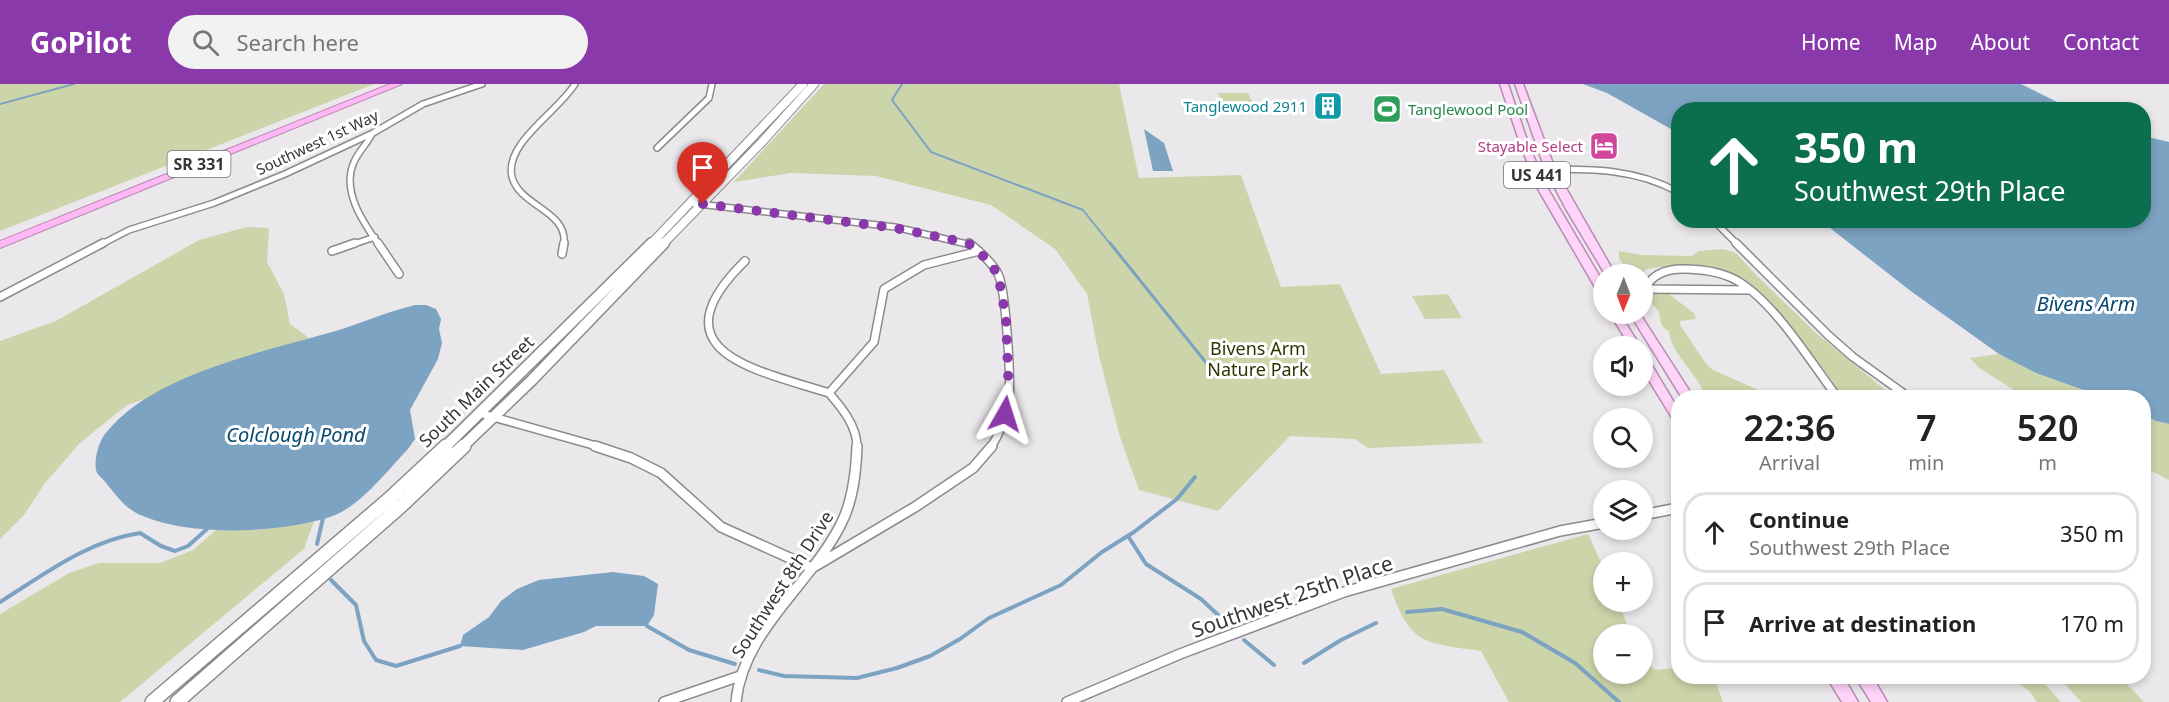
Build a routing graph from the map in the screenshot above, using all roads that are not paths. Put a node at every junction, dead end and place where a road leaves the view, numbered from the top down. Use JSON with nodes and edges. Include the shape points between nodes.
{"nodes":[{"id":1,"x":383,"y":84,"type":"edge"},
{"id":2,"x":398,"y":84,"type":"edge"},
{"id":3,"x":459,"y":84,"type":"edge"},
{"id":4,"x":482,"y":84,"type":"edge"},
{"id":5,"x":575,"y":84,"type":"edge"},
{"id":6,"x":712,"y":84,"type":"edge"},
{"id":7,"x":803,"y":84,"type":"edge"},
{"id":8,"x":814,"y":84,"type":"edge"},
{"id":9,"x":1504,"y":84,"type":"edge"},
{"id":10,"x":1519,"y":84,"type":"edge"},
{"id":11,"x":466,"y":88,"type":"junction"},
{"id":12,"x":373,"y":133,"type":"junction"},
{"id":13,"x":657,"y":148,"type":"dead end"},
{"id":14,"x":1534,"y":169,"type":"junction"},
{"id":15,"x":1551,"y":169,"type":"junction"},
{"id":16,"x":1671,"y":188,"type":"edge"},
{"id":17,"x":690,"y":203,"type":"junction"},
{"id":18,"x":703,"y":204,"type":"junction"},
{"id":19,"x":1721,"y":228,"type":"edge"},
{"id":20,"x":375,"y":237,"type":"junction"},
{"id":21,"x":0,"y":238,"type":"edge"},
{"id":22,"x":0,"y":245,"type":"edge"},
{"id":23,"x":332,"y":251,"type":"dead end"},
{"id":24,"x":979,"y":251,"type":"junction"},
{"id":25,"x":562,"y":254,"type":"dead end"},
{"id":26,"x":745,"y":261,"type":"dead end"},
{"id":27,"x":1604,"y":264,"type":"edge"},
{"id":28,"x":399,"y":274,"type":"dead end"},
{"id":29,"x":1593,"y":274,"type":"edge"},
{"id":30,"x":1653,"y":277,"type":"edge"},
{"id":31,"x":1653,"y":289,"type":"edge"},
{"id":32,"x":1750,"y":290,"type":"junction"},
{"id":33,"x":0,"y":297,"type":"edge"},
{"id":34,"x":1641,"y":324,"type":"edge"},
{"id":35,"x":1653,"y":376,"type":"edge"},
{"id":36,"x":1683,"y":390,"type":"edge"},
{"id":37,"x":1831,"y":390,"type":"edge"},
{"id":38,"x":1899,"y":390,"type":"edge"},
{"id":39,"x":829,"y":393,"type":"junction"},
{"id":40,"x":1671,"y":406,"type":"edge"},
{"id":41,"x":479,"y":413,"type":"junction"},
{"id":42,"x":493,"y":418,"type":"junction"},
{"id":43,"x":1671,"y":509,"type":"edge"},
{"id":44,"x":1653,"y":513,"type":"edge"},
{"id":45,"x":1593,"y":524,"type":"edge"},
{"id":46,"x":812,"y":568,"type":"junction"},
{"id":47,"x":740,"y":676,"type":"junction"},
{"id":48,"x":1839,"y":684,"type":"edge"},
{"id":49,"x":1868,"y":684,"type":"edge"},
{"id":50,"x":152,"y":702,"type":"edge"},
{"id":51,"x":177,"y":702,"type":"edge"},
{"id":52,"x":664,"y":702,"type":"edge"},
{"id":53,"x":736,"y":702,"type":"edge"},
{"id":54,"x":1067,"y":702,"type":"edge"},
{"id":55,"x":1850,"y":702,"type":"edge"},
{"id":56,"x":1879,"y":702,"type":"edge"}],
"edges":[{"from":1,"to":21,"type":"highway","number":"SR 331"},
{"from":2,"to":22,"type":"highway","number":"SR 331"},
{"from":3,"to":11,"type":"street"},
{"from":4,"to":11,"type":"street","name":"Southwest 1st Way"},
{"from":5,"to":25,"type":"street","via":[[570,96],[519,142],[511,176],[520,192],[557,221],[564,234]]},
{"from":6,"to":13,"type":"street","via":[[709,98]]},
{"from":7,"to":17,"type":"main road","name":"South Main Street"},
{"from":8,"to":18,"type":"main road","name":"South Main Street"},
{"from":9,"to":14,"type":"main road","number":"US 441"},
{"from":10,"to":15,"type":"main road","number":"US 441"},
{"from":11,"to":12,"type":"street","name":"Southwest 1st Way","via":[[423,104]]},
{"from":12,"to":20,"type":"street","via":[[351,167],[349,191],[354,206]]},
{"from":12,"to":33,"type":"street","name":"Southwest 1st Way","via":[[214,203],[129,230]]},
{"from":14,"to":15,"type":"street"},
{"from":14,"to":29,"type":"main road","number":"US 441"},
{"from":15,"to":16,"type":"street","via":[[1620,172]]},
{"from":15,"to":27,"type":"main road","number":"US 441"},
{"from":17,"to":18,"type":"street"},
{"from":17,"to":41,"type":"main road","name":"South Main Street"},
{"from":18,"to":24,"type":"street","via":[[940,236],[968,243]]},
{"from":18,"to":42,"type":"main road","name":"South Main Street"},
{"from":19,"to":38,"type":"street","via":[[1828,335]]},
{"from":20,"to":23,"type":"street"},
{"from":20,"to":28,"type":"street"},
{"from":24,"to":39,"type":"street","via":[[924,265],[884,289],[874,342]]},
{"from":24,"to":46,"type":"street","via":[[998,274],[1005,312],[1009,398],[1002,430],[974,468]]},
{"from":26,"to":39,"type":"street","via":[[712,299],[707,316],[710,336],[728,356],[757,371]]},
{"from":30,"to":32,"type":"street","via":[[1676,269],[1711,272],[1736,280]]},
{"from":31,"to":32,"type":"street"},
{"from":32,"to":37,"type":"street"},
{"from":34,"to":36,"type":"main road"},
{"from":35,"to":40,"type":"main road"},
{"from":39,"to":46,"type":"street","name":"Southwest 8th Drive","via":[[857,437],[856,479],[851,506]]},
{"from":41,"to":42,"type":"street"},
{"from":41,"to":50,"type":"main road","name":"South Main Street","via":[[388,500]]},
{"from":42,"to":46,"type":"street","via":[[631,458],[661,473],[721,527]]},
{"from":42,"to":51,"type":"main road","name":"South Main Street","via":[[402,505]]},
{"from":43,"to":44,"type":"street"},
{"from":45,"to":54,"type":"street","name":"Southwest 25th Place","via":[[1344,592]]},
{"from":46,"to":47,"type":"street","name":"Southwest 8th Drive","via":[[758,641]]},
{"from":47,"to":52,"type":"street"},
{"from":47,"to":53,"type":"street","name":"Southwest 8th Drive"},
{"from":48,"to":55,"type":"main road"},
{"from":49,"to":56,"type":"main road"}]}
